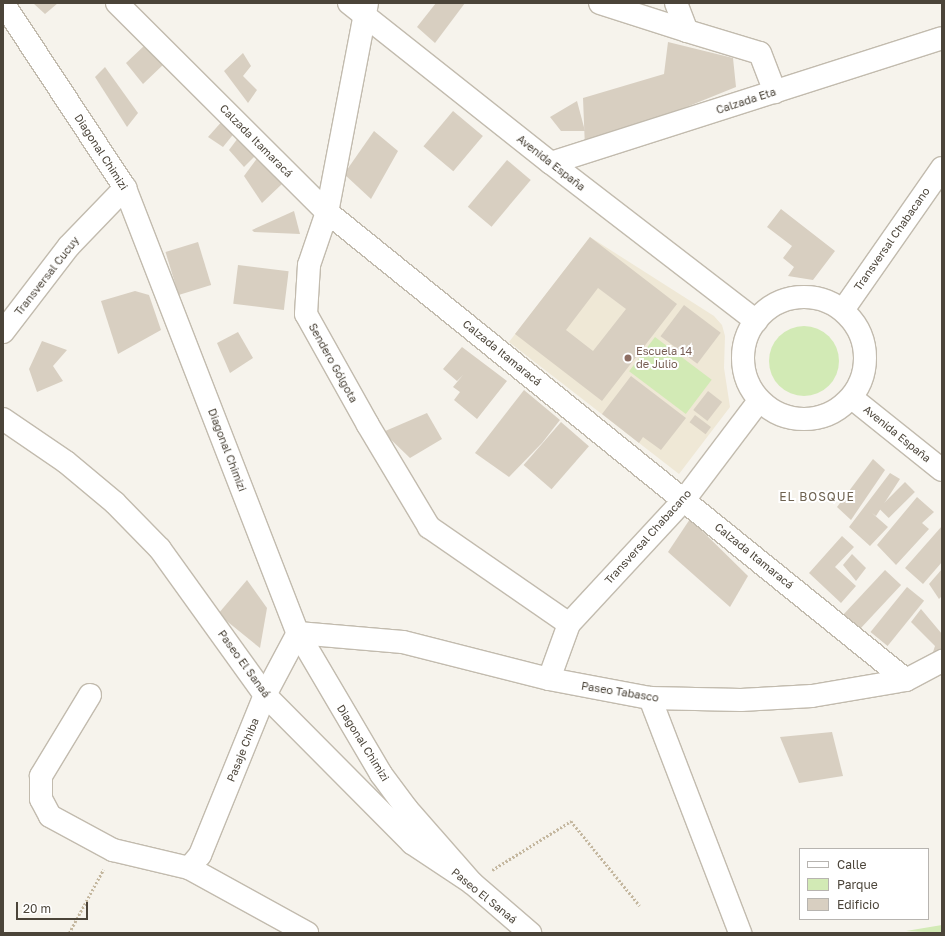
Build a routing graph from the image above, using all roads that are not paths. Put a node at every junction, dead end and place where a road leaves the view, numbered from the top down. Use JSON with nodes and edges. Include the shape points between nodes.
{"nodes":[{"id":1,"x":117,"y":3,"type":"edge"},
{"id":2,"x":600,"y":3,"type":"edge"},
{"id":3,"x":676,"y":3,"type":"edge"},
{"id":4,"x":3,"y":4,"type":"edge"},
{"id":5,"x":361,"y":7,"type":"edge"},
{"id":6,"x":688,"y":30,"type":"junction"},
{"id":7,"x":942,"y":38,"type":"edge"},
{"id":8,"x":775,"y":92,"type":"junction"},
{"id":9,"x":551,"y":163,"type":"junction"},
{"id":10,"x":942,"y":168,"type":"edge"},
{"id":11,"x":125,"y":188,"type":"junction"},
{"id":12,"x":327,"y":212,"type":"junction"},
{"id":13,"x":842,"y":310,"type":"junction"},
{"id":14,"x":756,"y":321,"type":"junction"},
{"id":15,"x":3,"y":332,"type":"edge"},
{"id":16,"x":852,"y":398,"type":"junction"},
{"id":17,"x":759,"y":401,"type":"junction"},
{"id":18,"x":3,"y":419,"type":"edge"},
{"id":19,"x":942,"y":470,"type":"edge"},
{"id":20,"x":684,"y":500,"type":"junction"},
{"id":21,"x":569,"y":624,"type":"junction"},
{"id":22,"x":298,"y":633,"type":"junction"},
{"id":23,"x":942,"y":661,"type":"edge"},
{"id":24,"x":549,"y":679,"type":"junction"},
{"id":25,"x":906,"y":680,"type":"junction"},
{"id":26,"x":90,"y":695,"type":"dead end"},
{"id":27,"x":265,"y":695,"type":"junction"},
{"id":28,"x":650,"y":698,"type":"junction"},
{"id":29,"x":189,"y":868,"type":"junction"},
{"id":30,"x":472,"y":883,"type":"junction"},
{"id":31,"x":307,"y":933,"type":"edge"},
{"id":32,"x":530,"y":933,"type":"edge"},
{"id":33,"x":740,"y":933,"type":"edge"}],
"edges":[{"from":1,"to":12,"type":"street","name":"Calzada Itamaracá"},
{"from":2,"to":6,"type":"street"},
{"from":3,"to":6,"type":"street"},
{"from":4,"to":11,"type":"street","name":"Diagonal Chimizi"},
{"from":5,"to":9,"type":"street","name":"Avenida España"},
{"from":5,"to":12,"type":"street","name":"Sendero Gólgota"},
{"from":6,"to":8,"type":"street","via":[[760,53]]},
{"from":7,"to":8,"type":"street","name":"Calzada Eta"},
{"from":8,"to":9,"type":"street","name":"Calzada Eta"},
{"from":9,"to":14,"type":"street","name":"Avenida España"},
{"from":10,"to":13,"type":"street","name":"Transversal Chabacano"},
{"from":11,"to":15,"type":"street","name":"Transversal Cucuy","via":[[69,246]]},
{"from":11,"to":22,"type":"street","name":"Diagonal Chimizi"},
{"from":12,"to":20,"type":"street","name":"Calzada Itamaracá"},
{"from":12,"to":21,"type":"street","name":"Sendero Gólgota","via":[[309,265],[306,314],[368,425],[429,527]]},
{"from":13,"to":14,"type":"street","via":[[825,300],[806,297],[787,299],[770,307]]},
{"from":13,"to":16,"type":"street","via":[[856,325],[866,362],[862,381]]},
{"from":14,"to":17,"type":"street","via":[[747,336],[743,353],[744,370]]},
{"from":16,"to":17,"type":"street","via":[[828,415],[799,420],[784,417]]},
{"from":16,"to":19,"type":"street","name":"Avenida España"},
{"from":17,"to":20,"type":"street","name":"Transversal Chabacano"},
{"from":18,"to":27,"type":"street","name":"Paseo El Sanaá","via":[[66,462],[115,503],[160,549]]},
{"from":20,"to":21,"type":"street","name":"Transversal Chabacano"},
{"from":20,"to":25,"type":"street","name":"Calzada Itamaracá"},
{"from":21,"to":24,"type":"street","name":"Transversal Chabacano"},
{"from":22,"to":24,"type":"street","name":"Paseo Tabasco","via":[[403,642]]},
{"from":22,"to":27,"type":"street","name":"Pasaje Chiba"},
{"from":22,"to":30,"type":"street","name":"Diagonal Chimizi","via":[[380,774]]},
{"from":23,"to":25,"type":"street","name":"Paseo Tabasco"},
{"from":24,"to":28,"type":"street","name":"Paseo Tabasco"},
{"from":25,"to":28,"type":"street","name":"Paseo Tabasco","via":[[812,696],[741,700]]},
{"from":26,"to":29,"type":"street","via":[[41,776],[41,799],[50,816],[113,850]]},
{"from":27,"to":29,"type":"street","name":"Pasaje Chiba","via":[[200,855]]},
{"from":27,"to":30,"type":"street","name":"Paseo El Sanaá","via":[[412,843]]},
{"from":28,"to":33,"type":"street"},
{"from":29,"to":31,"type":"street"},
{"from":30,"to":32,"type":"street","name":"Paseo El Sanaá"}]}
